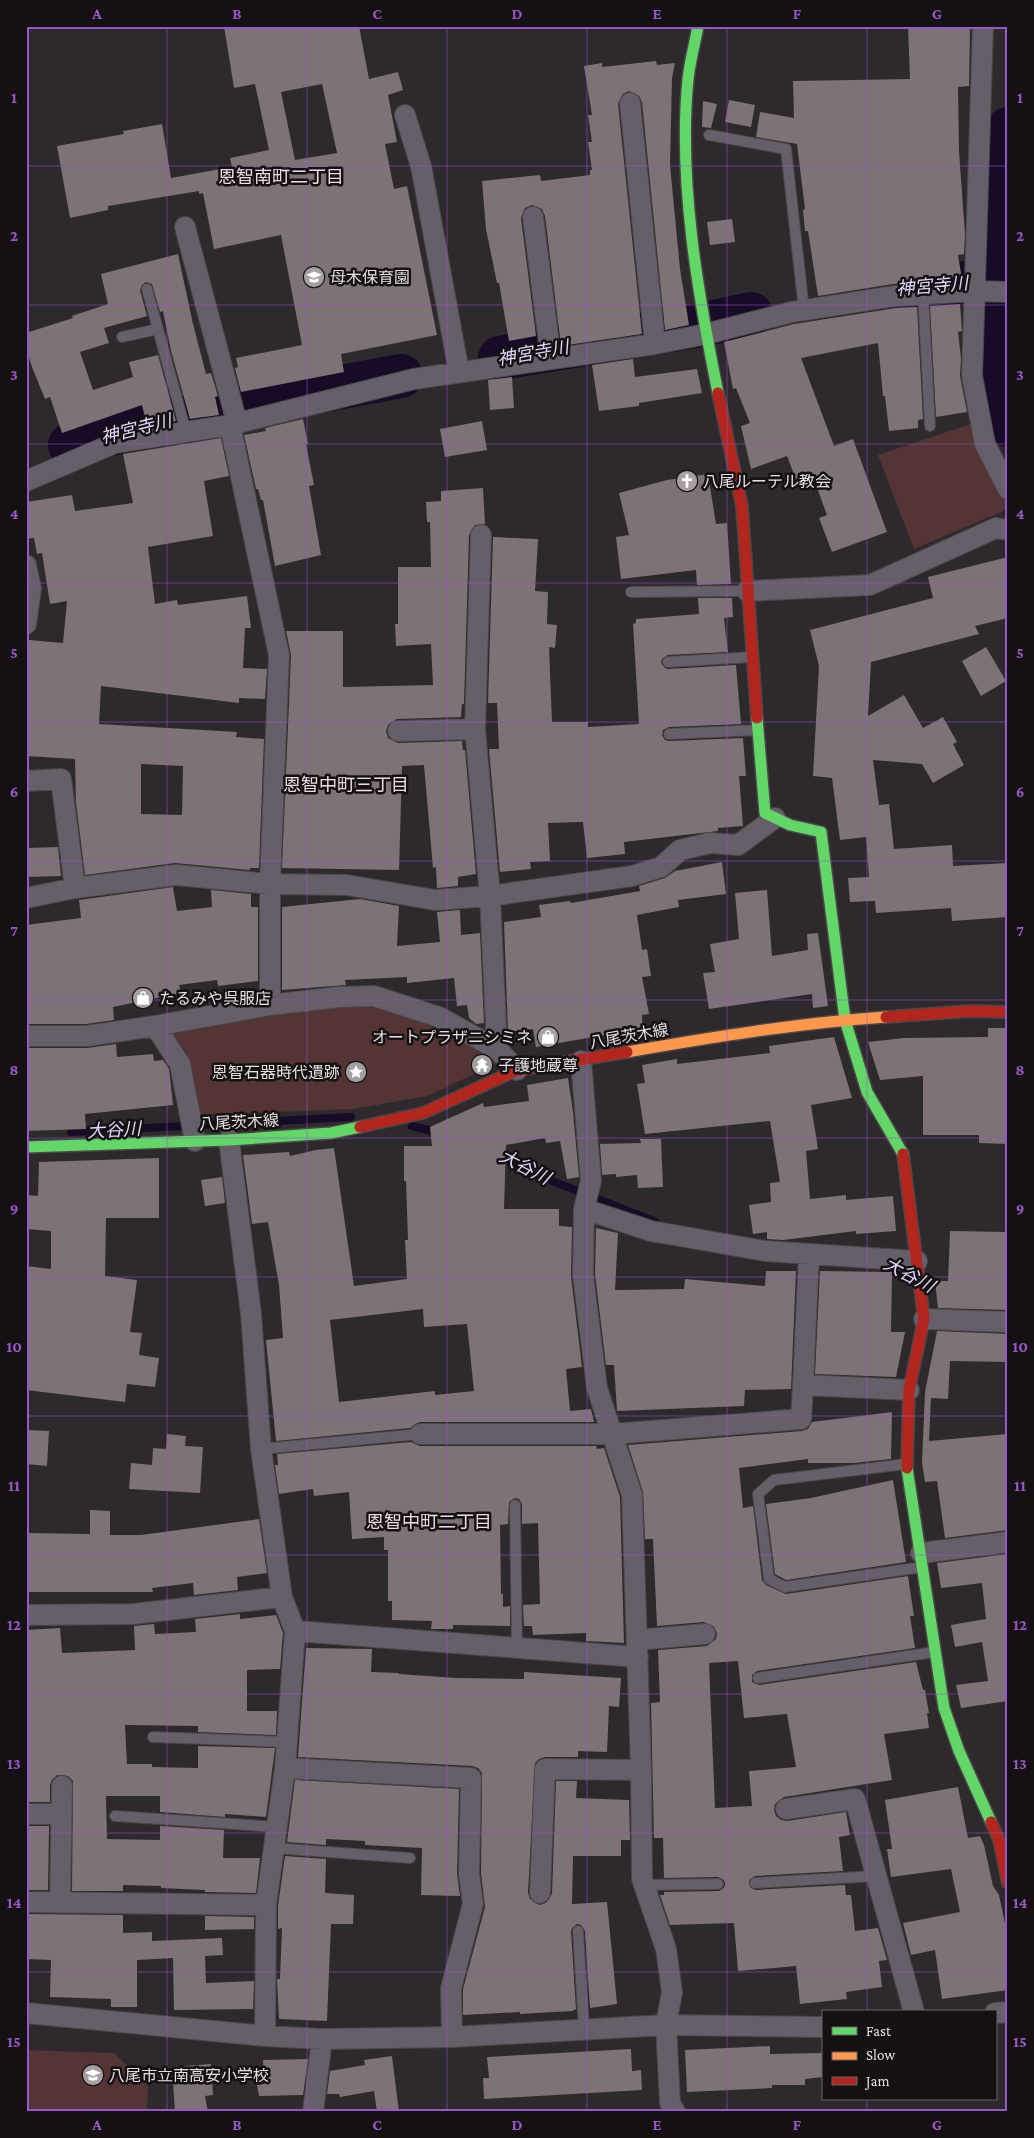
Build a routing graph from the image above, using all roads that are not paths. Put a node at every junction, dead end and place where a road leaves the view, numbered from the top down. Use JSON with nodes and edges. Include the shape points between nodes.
{"nodes":[{"id":1,"x":698,"y":26,"type":"edge"},
{"id":2,"x":982,"y":26,"type":"edge"},
{"id":3,"x":630,"y":103,"type":"dead end"},
{"id":4,"x":406,"y":115,"type":"dead end"},
{"id":5,"x":709,"y":135,"type":"dead end"},
{"id":6,"x":533,"y":217,"type":"dead end"},
{"id":7,"x":185,"y":227,"type":"dead end"},
{"id":8,"x":148,"y":289,"type":"dead end"},
{"id":9,"x":978,"y":292,"type":"junction"},
{"id":10,"x":1008,"y":292,"type":"edge"},
{"id":11,"x":923,"y":294,"type":"junction"},
{"id":12,"x":804,"y":310,"type":"junction"},
{"id":13,"x":158,"y":329,"type":"junction"},
{"id":14,"x":706,"y":334,"type":"junction"},
{"id":15,"x":122,"y":337,"type":"dead end"},
{"id":16,"x":655,"y":344,"type":"junction"},
{"id":17,"x":551,"y":359,"type":"junction"},
{"id":18,"x":459,"y":372,"type":"junction"},
{"id":19,"x":233,"y":424,"type":"junction"},
{"id":20,"x":930,"y":426,"type":"dead end"},
{"id":21,"x":185,"y":428,"type":"junction"},
{"id":22,"x":26,"y":481,"type":"edge"},
{"id":23,"x":1008,"y":489,"type":"edge"},
{"id":24,"x":1008,"y":530,"type":"edge"},
{"id":25,"x":481,"y":535,"type":"dead end"},
{"id":26,"x":26,"y":565,"type":"edge"},
{"id":27,"x":747,"y":590,"type":"junction"},
{"id":28,"x":631,"y":592,"type":"dead end"},
{"id":29,"x":26,"y":624,"type":"edge"},
{"id":30,"x":752,"y":657,"type":"junction"},
{"id":31,"x":668,"y":662,"type":"dead end"},
{"id":32,"x":475,"y":729,"type":"junction"},
{"id":33,"x":758,"y":730,"type":"junction"},
{"id":34,"x":398,"y":731,"type":"dead end"},
{"id":35,"x":669,"y":734,"type":"dead end"},
{"id":36,"x":26,"y":781,"type":"edge"},
{"id":37,"x":775,"y":818,"type":"junction"},
{"id":38,"x":270,"y":884,"type":"junction"},
{"id":39,"x":75,"y":888,"type":"junction"},
{"id":40,"x":490,"y":896,"type":"junction"},
{"id":41,"x":26,"y":898,"type":"edge"},
{"id":42,"x":270,"y":1005,"type":"junction"},
{"id":43,"x":1008,"y":1012,"type":"edge"},
{"id":44,"x":845,"y":1020,"type":"junction"},
{"id":45,"x":155,"y":1026,"type":"junction"},
{"id":46,"x":26,"y":1036,"type":"edge"},
{"id":47,"x":497,"y":1049,"type":"junction"},
{"id":48,"x":581,"y":1061,"type":"junction"},
{"id":49,"x":517,"y":1070,"type":"junction"},
{"id":50,"x":229,"y":1140,"type":"junction"},
{"id":51,"x":195,"y":1141,"type":"junction"},
{"id":52,"x":26,"y":1147,"type":"edge"},
{"id":53,"x":584,"y":1209,"type":"junction"},
{"id":54,"x":809,"y":1254,"type":"junction"},
{"id":55,"x":917,"y":1262,"type":"junction"},
{"id":56,"x":924,"y":1319,"type":"junction"},
{"id":57,"x":1008,"y":1322,"type":"edge"},
{"id":58,"x":803,"y":1385,"type":"junction"},
{"id":59,"x":909,"y":1390,"type":"junction"},
{"id":60,"x":420,"y":1434,"type":"joint"},
{"id":61,"x":612,"y":1434,"type":"junction"},
{"id":62,"x":262,"y":1449,"type":"junction"},
{"id":63,"x":906,"y":1464,"type":"junction"},
{"id":64,"x":515,"y":1505,"type":"dead end"},
{"id":65,"x":1008,"y":1542,"type":"edge"},
{"id":66,"x":922,"y":1560,"type":"junction"},
{"id":67,"x":282,"y":1597,"type":"junction"},
{"id":68,"x":26,"y":1615,"type":"edge"},
{"id":69,"x":295,"y":1631,"type":"junction"},
{"id":70,"x":705,"y":1634,"type":"dead end"},
{"id":71,"x":517,"y":1648,"type":"junction"},
{"id":72,"x":637,"y":1648,"type":"junction"},
{"id":73,"x":936,"y":1652,"type":"junction"},
{"id":74,"x":758,"y":1678,"type":"dead end"},
{"id":75,"x":154,"y":1737,"type":"dead end"},
{"id":76,"x":287,"y":1742,"type":"junction"},
{"id":77,"x":285,"y":1768,"type":"junction"},
{"id":78,"x":641,"y":1770,"type":"junction"},
{"id":79,"x":62,"y":1786,"type":"dead end"},
{"id":80,"x":786,"y":1809,"type":"dead end"},
{"id":81,"x":26,"y":1814,"type":"edge"},
{"id":82,"x":62,"y":1814,"type":"junction"},
{"id":83,"x":115,"y":1816,"type":"dead end"},
{"id":84,"x":277,"y":1827,"type":"junction"},
{"id":85,"x":274,"y":1848,"type":"junction"},
{"id":86,"x":410,"y":1858,"type":"dead end"},
{"id":87,"x":876,"y":1876,"type":"junction"},
{"id":88,"x":755,"y":1883,"type":"dead end"},
{"id":89,"x":1008,"y":1883,"type":"edge"},
{"id":90,"x":718,"y":1884,"type":"dead end"},
{"id":91,"x":644,"y":1885,"type":"junction"},
{"id":92,"x":540,"y":1893,"type":"dead end"},
{"id":93,"x":26,"y":1902,"type":"edge"},
{"id":94,"x":60,"y":1902,"type":"junction"},
{"id":95,"x":266,"y":1905,"type":"junction"},
{"id":96,"x":578,"y":1931,"type":"dead end"},
{"id":97,"x":913,"y":2010,"type":"edge"},
{"id":98,"x":26,"y":2013,"type":"edge"},
{"id":99,"x":666,"y":2025,"type":"junction"},
{"id":100,"x":822,"y":2027,"type":"edge"},
{"id":101,"x":584,"y":2029,"type":"junction"},
{"id":102,"x":265,"y":2036,"type":"junction"},
{"id":103,"x":452,"y":2037,"type":"junction"},
{"id":104,"x":322,"y":2039,"type":"junction"},
{"id":105,"x":313,"y":2112,"type":"edge"},
{"id":106,"x":675,"y":2112,"type":"edge"}],
"edges":[{"from":1,"to":14,"type":"street","via":[[688,78],[686,164]]},
{"from":2,"to":9,"type":"street"},
{"from":3,"to":16,"type":"street"},
{"from":4,"to":18,"type":"street","via":[[421,166]]},
{"from":5,"to":12,"type":"lane","via":[[786,149]]},
{"from":6,"to":17,"type":"street"},
{"from":7,"to":19,"type":"street"},
{"from":8,"to":13,"type":"lane"},
{"from":9,"to":10,"type":"street"},
{"from":9,"to":11,"type":"street"},
{"from":9,"to":23,"type":"street","via":[[972,376],[985,444]]},
{"from":11,"to":12,"type":"street"},
{"from":11,"to":20,"type":"lane"},
{"from":12,"to":14,"type":"street"},
{"from":13,"to":15,"type":"lane"},
{"from":13,"to":21,"type":"lane"},
{"from":14,"to":16,"type":"street"},
{"from":14,"to":27,"type":"street","via":[[742,506]]},
{"from":16,"to":17,"type":"street"},
{"from":17,"to":18,"type":"street"},
{"from":18,"to":19,"type":"street","via":[[414,378]]},
{"from":19,"to":21,"type":"street"},
{"from":19,"to":38,"type":"street","via":[[279,655]]},
{"from":21,"to":22,"type":"street","via":[[115,443]]},
{"from":24,"to":27,"type":"street","via":[[996,528],[870,586]]},
{"from":25,"to":32,"type":"street"},
{"from":26,"to":29,"type":"street","via":[[31,589]]},
{"from":27,"to":28,"type":"lane"},
{"from":27,"to":30,"type":"street"},
{"from":30,"to":31,"type":"lane"},
{"from":30,"to":33,"type":"street"},
{"from":32,"to":34,"type":"street"},
{"from":32,"to":40,"type":"street"},
{"from":33,"to":35,"type":"lane"},
{"from":33,"to":37,"type":"street","via":[[764,813]]},
{"from":36,"to":39,"type":"street","via":[[61,779]]},
{"from":37,"to":40,"type":"street","via":[[738,845],[710,843],[680,850],[661,867],[632,876]]},
{"from":37,"to":44,"type":"street","via":[[821,832]]},
{"from":38,"to":39,"type":"street","via":[[176,875]]},
{"from":38,"to":40,"type":"street","via":[[347,886],[435,900]]},
{"from":38,"to":42,"type":"street"},
{"from":39,"to":41,"type":"street"},
{"from":40,"to":47,"type":"street"},
{"from":42,"to":45,"type":"street"},
{"from":42,"to":47,"type":"street","via":[[374,996],[439,1017]]},
{"from":43,"to":44,"type":"street","name":"八尾茨木線","via":[[970,1011]]},
{"from":44,"to":48,"type":"street","name":"八尾茨木線","via":[[721,1036]]},
{"from":44,"to":55,"type":"street","via":[[868,1092],[903,1154]]},
{"from":45,"to":46,"type":"street","via":[[87,1036]]},
{"from":45,"to":51,"type":"street","via":[[180,1064]]},
{"from":47,"to":49,"type":"street"},
{"from":48,"to":49,"type":"street","name":"八尾茨木線"},
{"from":48,"to":53,"type":"street","via":[[591,1181]]},
{"from":49,"to":50,"type":"street","name":"八尾茨木線","via":[[423,1113],[331,1133]]},
{"from":50,"to":51,"type":"street","name":"八尾茨木線"},
{"from":50,"to":62,"type":"street","via":[[251,1314]]},
{"from":51,"to":52,"type":"street","name":"八尾茨木線"},
{"from":53,"to":54,"type":"street","via":[[651,1231],[765,1251]]},
{"from":53,"to":61,"type":"street","via":[[583,1274],[597,1388]]},
{"from":54,"to":55,"type":"street"},
{"from":54,"to":58,"type":"street"},
{"from":55,"to":56,"type":"street"},
{"from":56,"to":57,"type":"street"},
{"from":56,"to":59,"type":"street"},
{"from":58,"to":59,"type":"street"},
{"from":58,"to":61,"type":"street","via":[[801,1419]]},
{"from":59,"to":63,"type":"street"},
{"from":60,"to":61,"type":"street"},
{"from":60,"to":62,"type":"lane"},
{"from":61,"to":72,"type":"street","via":[[632,1495]]},
{"from":62,"to":67,"type":"street"},
{"from":63,"to":66,"type":"street"},
{"from":63,"to":66,"type":"lane","via":[[774,1480],[758,1494],[769,1579],[784,1587]]},
{"from":64,"to":71,"type":"lane"},
{"from":65,"to":66,"type":"street"},
{"from":66,"to":73,"type":"street"},
{"from":67,"to":68,"type":"street","via":[[133,1614]]},
{"from":67,"to":69,"type":"street"},
{"from":69,"to":71,"type":"street"},
{"from":69,"to":76,"type":"street"},
{"from":70,"to":72,"type":"street"},
{"from":71,"to":72,"type":"street"},
{"from":72,"to":78,"type":"street"},
{"from":73,"to":74,"type":"lane"},
{"from":73,"to":89,"type":"street","via":[[944,1708],[959,1751],[999,1840]]},
{"from":75,"to":76,"type":"lane"},
{"from":76,"to":77,"type":"street"},
{"from":77,"to":84,"type":"street"},
{"from":77,"to":103,"type":"street","via":[[472,1778],[469,1874],[473,1904],[451,1988]]},
{"from":78,"to":91,"type":"street"},
{"from":78,"to":92,"type":"street","via":[[545,1769]]},
{"from":79,"to":82,"type":"street"},
{"from":80,"to":87,"type":"street","via":[[854,1799]]},
{"from":81,"to":82,"type":"street"},
{"from":82,"to":94,"type":"street"},
{"from":83,"to":84,"type":"lane"},
{"from":84,"to":85,"type":"street"},
{"from":85,"to":86,"type":"lane"},
{"from":85,"to":95,"type":"street"},
{"from":87,"to":88,"type":"lane"},
{"from":87,"to":97,"type":"street"},
{"from":90,"to":91,"type":"lane"},
{"from":91,"to":99,"type":"street","via":[[666,1949],[672,1992]]},
{"from":93,"to":94,"type":"street"},
{"from":94,"to":95,"type":"street"},
{"from":95,"to":102,"type":"street"},
{"from":96,"to":101,"type":"lane"},
{"from":98,"to":102,"type":"street"},
{"from":99,"to":100,"type":"street"},
{"from":99,"to":101,"type":"street"},
{"from":99,"to":106,"type":"street","via":[[670,2103]]},
{"from":101,"to":103,"type":"street"},
{"from":102,"to":104,"type":"street"},
{"from":103,"to":104,"type":"street"},
{"from":104,"to":105,"type":"street"}]}
